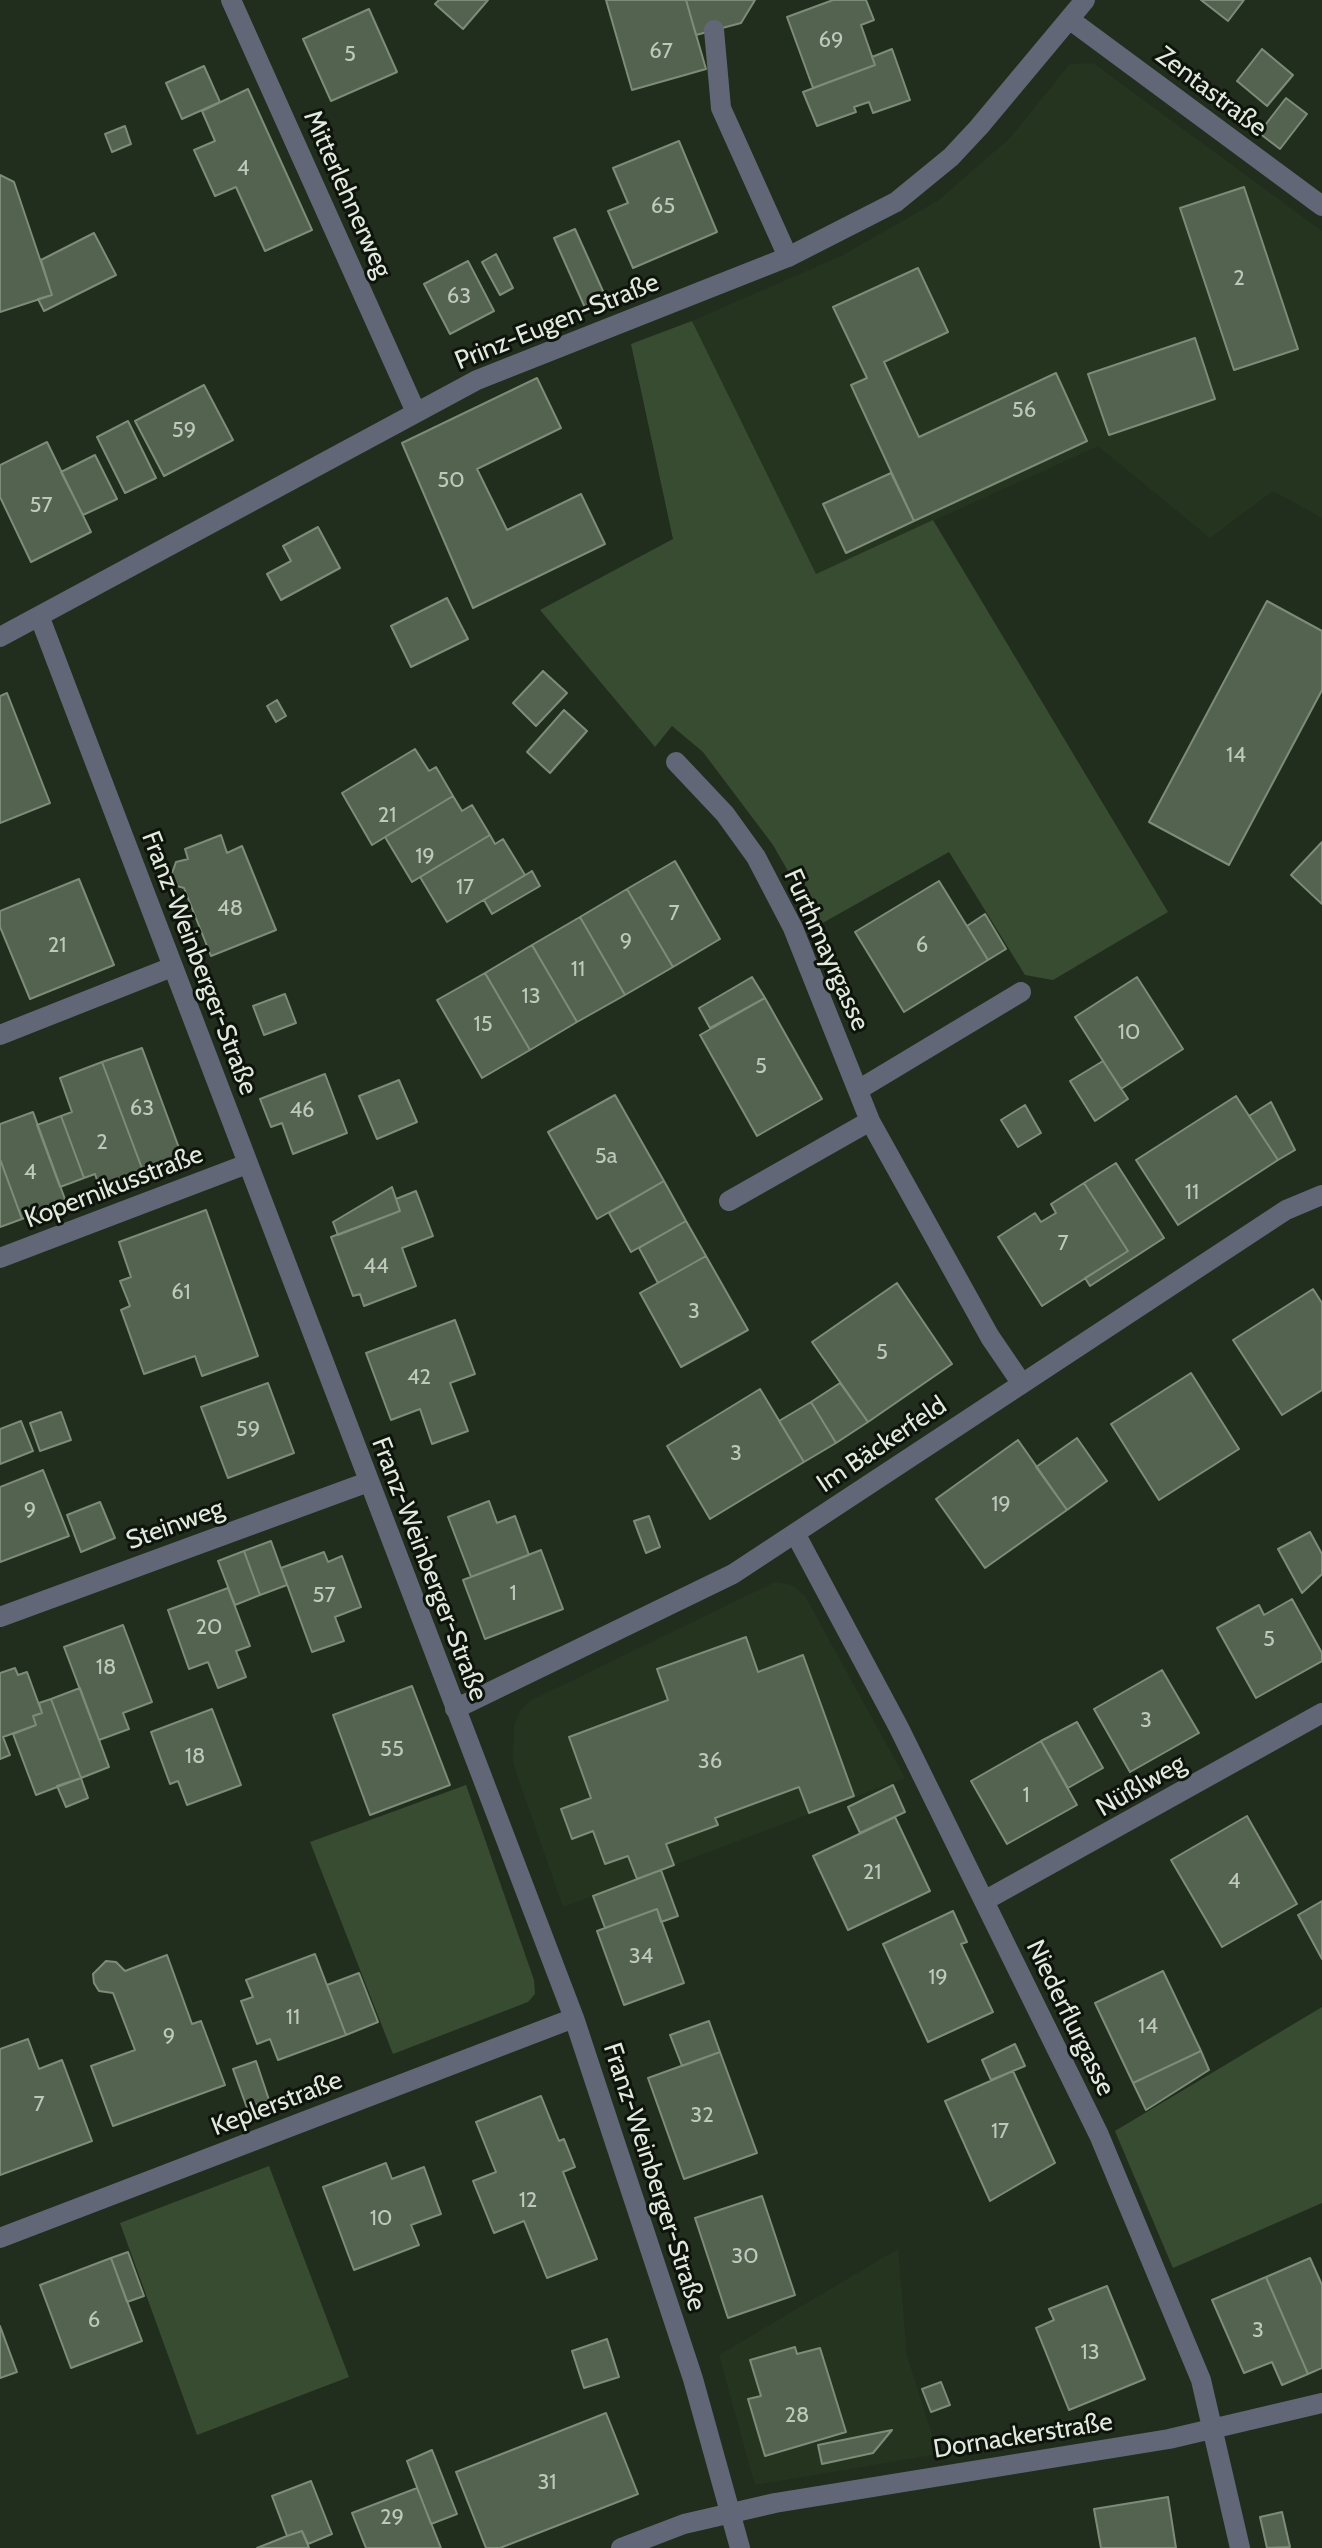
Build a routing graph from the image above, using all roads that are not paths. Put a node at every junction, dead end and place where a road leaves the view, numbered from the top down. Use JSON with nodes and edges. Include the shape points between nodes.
{"nodes":[{"id":1,"x":231,"y":0,"type":"edge"},
{"id":2,"x":1085,"y":0,"type":"edge"},
{"id":3,"x":1069,"y":19,"type":"junction"},
{"id":4,"x":714,"y":30,"type":"dead end"},
{"id":5,"x":1322,"y":206,"type":"edge"},
{"id":6,"x":788,"y":257,"type":"junction"},
{"id":7,"x":415,"y":410,"type":"junction"},
{"id":8,"x":40,"y":618,"type":"junction"},
{"id":9,"x":0,"y":637,"type":"edge"},
{"id":10,"x":676,"y":762,"type":"dead end"},
{"id":11,"x":172,"y":967,"type":"junction"},
{"id":12,"x":1021,"y":992,"type":"dead end"},
{"id":13,"x":0,"y":1035,"type":"edge"},
{"id":14,"x":858,"y":1090,"type":"junction"},
{"id":15,"x":870,"y":1121,"type":"junction"},
{"id":16,"x":247,"y":1164,"type":"junction"},
{"id":17,"x":1322,"y":1195,"type":"edge"},
{"id":18,"x":729,"y":1201,"type":"dead end"},
{"id":19,"x":0,"y":1258,"type":"edge"},
{"id":20,"x":1020,"y":1381,"type":"junction"},
{"id":21,"x":368,"y":1482,"type":"junction"},
{"id":22,"x":796,"y":1535,"type":"junction"},
{"id":23,"x":0,"y":1617,"type":"edge"},
{"id":24,"x":455,"y":1709,"type":"junction"},
{"id":25,"x":1322,"y":1713,"type":"edge"},
{"id":26,"x":984,"y":1901,"type":"junction"},
{"id":27,"x":574,"y":2018,"type":"junction"},
{"id":28,"x":0,"y":2238,"type":"edge"},
{"id":29,"x":1322,"y":2403,"type":"edge"},
{"id":30,"x":1212,"y":2428,"type":"junction"},
{"id":31,"x":731,"y":2513,"type":"junction"},
{"id":32,"x":621,"y":2548,"type":"edge"},
{"id":33,"x":740,"y":2548,"type":"edge"},
{"id":34,"x":1240,"y":2548,"type":"edge"}],
"edges":[{"from":1,"to":7,"type":"street","name":"Mitterlehnerweg"},
{"from":2,"to":3,"type":"street","name":"Prinz-Eugen-Straße"},
{"from":3,"to":5,"type":"street","name":"Zentastraße"},
{"from":3,"to":6,"type":"street","name":"Prinz-Eugen-Straße","via":[[951,157],[896,202]]},
{"from":4,"to":6,"type":"street","via":[[721,108]]},
{"from":6,"to":7,"type":"street","name":"Prinz-Eugen-Straße","via":[[530,358]]},
{"from":7,"to":8,"type":"street","name":"Prinz-Eugen-Straße"},
{"from":8,"to":9,"type":"street","name":"Prinz-Eugen-Straße"},
{"from":8,"to":11,"type":"street","name":"Franz-Weinberger-Straße"},
{"from":10,"to":14,"type":"street","name":"Furthmayrgasse","via":[[756,857],[793,928]]},
{"from":11,"to":13,"type":"street"},
{"from":11,"to":16,"type":"street","name":"Franz-Weinberger-Straße"},
{"from":12,"to":14,"type":"street"},
{"from":14,"to":15,"type":"street","name":"Furthmayrgasse"},
{"from":15,"to":18,"type":"street"},
{"from":15,"to":20,"type":"street","name":"Furthmayrgasse"},
{"from":16,"to":19,"type":"street","name":"Kopernikusstraße"},
{"from":16,"to":21,"type":"street","name":"Franz-Weinberger-Straße"},
{"from":17,"to":20,"type":"street","name":"Im Bäckerfeld","via":[[1286,1210]]},
{"from":20,"to":22,"type":"street","name":"Im Bäckerfeld"},
{"from":21,"to":23,"type":"street","name":"Steinweg"},
{"from":21,"to":24,"type":"street","name":"Franz-Weinberger-Straße"},
{"from":22,"to":24,"type":"street","name":"Im Bäckerfeld","via":[[661,1611]]},
{"from":22,"to":26,"type":"street","name":"Niederflurgasse"},
{"from":24,"to":27,"type":"street","name":"Franz-Weinberger-Straße"},
{"from":25,"to":26,"type":"street","name":"Nüßlweg"},
{"from":26,"to":30,"type":"street","name":"Niederflurgasse","via":[[1099,2135],[1201,2380]]},
{"from":27,"to":28,"type":"street","name":"Keplerstraße"},
{"from":27,"to":31,"type":"street","name":"Franz-Weinberger-Straße","via":[[693,2379]]},
{"from":29,"to":30,"type":"street","name":"Dornackerstraße"},
{"from":30,"to":31,"type":"street","name":"Dornackerstraße"},
{"from":30,"to":34,"type":"street","name":"Niederflurgasse"},
{"from":31,"to":32,"type":"street","name":"Dornackerstraße"},
{"from":31,"to":33,"type":"street","name":"Franz-Weinberger-Straße"}]}
